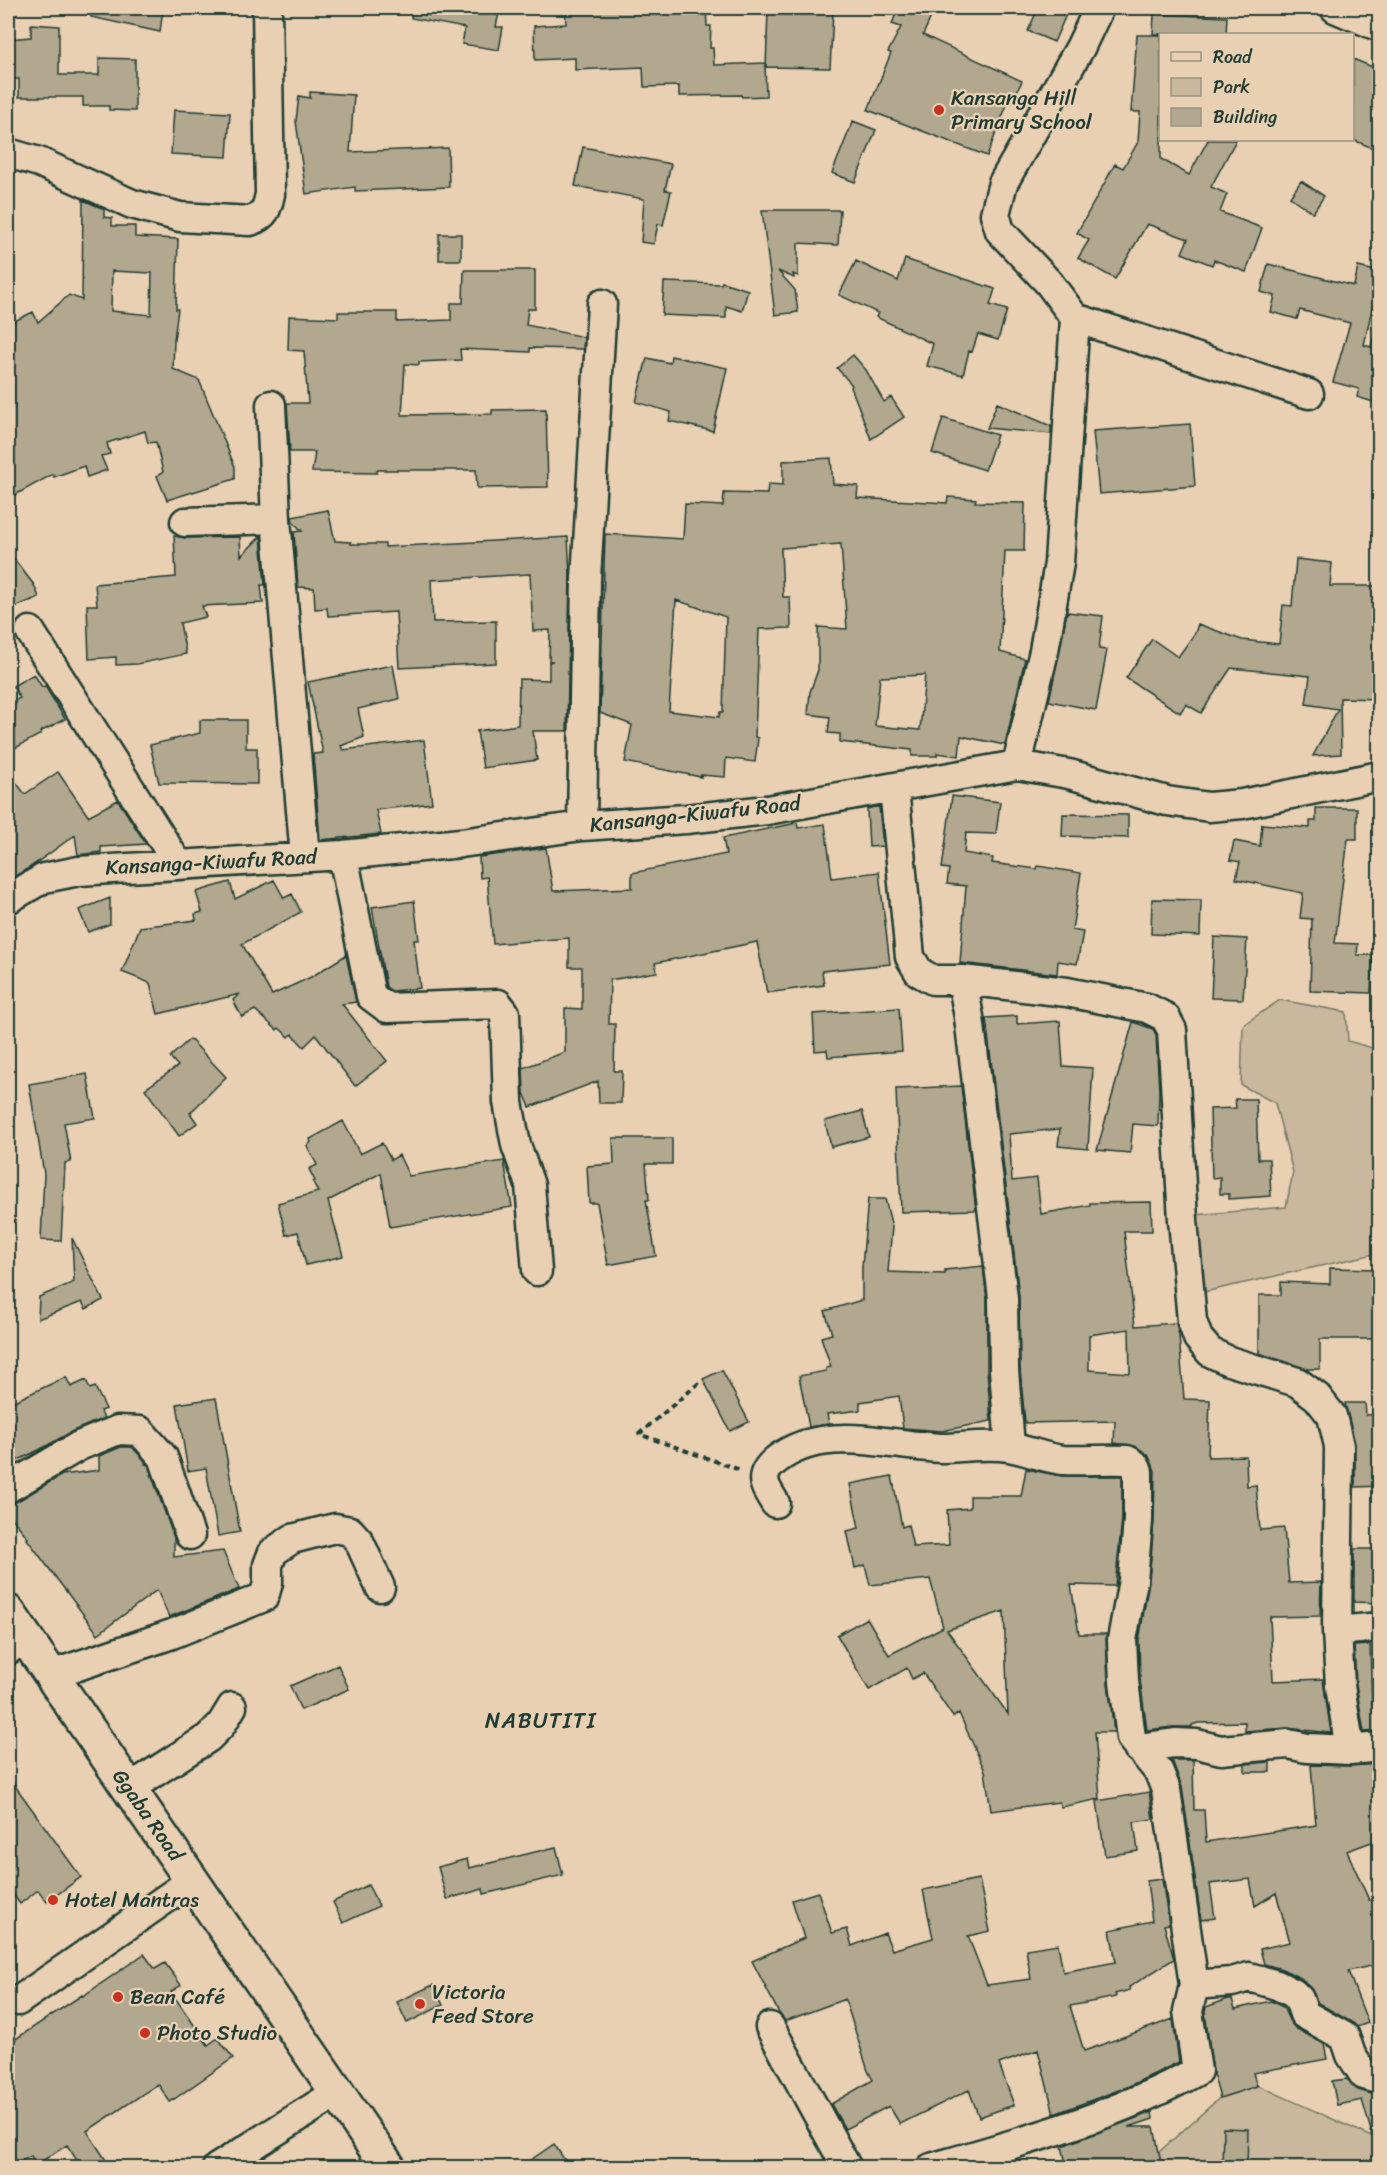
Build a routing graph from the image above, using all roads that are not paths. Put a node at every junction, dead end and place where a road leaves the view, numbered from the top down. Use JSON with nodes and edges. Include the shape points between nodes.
{"nodes":[{"id":1,"x":267,"y":8,"type":"edge"},
{"id":2,"x":1099,"y":8,"type":"edge"},
{"id":3,"x":1335,"y":8,"type":"edge"},
{"id":4,"x":1380,"y":27,"type":"edge"},
{"id":5,"x":8,"y":153,"type":"edge"},
{"id":6,"x":602,"y":304,"type":"dead end"},
{"id":7,"x":1075,"y":318,"type":"junction"},
{"id":8,"x":1309,"y":394,"type":"dead end"},
{"id":9,"x":271,"y":405,"type":"dead end"},
{"id":10,"x":276,"y":519,"type":"junction"},
{"id":11,"x":185,"y":522,"type":"dead end"},
{"id":12,"x":30,"y":632,"type":"dead end"},
{"id":13,"x":1017,"y":765,"type":"junction"},
{"id":14,"x":1380,"y":776,"type":"edge"},
{"id":15,"x":894,"y":788,"type":"junction"},
{"id":16,"x":582,"y":826,"type":"junction"},
{"id":17,"x":343,"y":855,"type":"junction"},
{"id":18,"x":305,"y":857,"type":"junction"},
{"id":19,"x":178,"y":864,"type":"junction"},
{"id":20,"x":8,"y":899,"type":"edge"},
{"id":21,"x":962,"y":980,"type":"junction"},
{"id":22,"x":537,"y":1271,"type":"dead end"},
{"id":23,"x":1010,"y":1447,"type":"junction"},
{"id":24,"x":8,"y":1488,"type":"edge"},
{"id":25,"x":775,"y":1503,"type":"dead end"},
{"id":26,"x":190,"y":1535,"type":"dead end"},
{"id":27,"x":380,"y":1587,"type":"dead end"},
{"id":28,"x":1380,"y":1628,"type":"edge"},
{"id":29,"x":1337,"y":1632,"type":"junction"},
{"id":30,"x":13,"y":1633,"type":"edge"},
{"id":31,"x":51,"y":1675,"type":"junction"},
{"id":32,"x":232,"y":1707,"type":"dead end"},
{"id":33,"x":1380,"y":1747,"type":"edge"},
{"id":34,"x":1138,"y":1748,"type":"junction"},
{"id":35,"x":1350,"y":1750,"type":"junction"},
{"id":36,"x":130,"y":1788,"type":"junction"},
{"id":37,"x":193,"y":1880,"type":"junction"},
{"id":38,"x":1194,"y":1985,"type":"junction"},
{"id":39,"x":18,"y":2001,"type":"dead end"},
{"id":40,"x":770,"y":2027,"type":"dead end"},
{"id":41,"x":1380,"y":2080,"type":"edge"},
{"id":42,"x":338,"y":2092,"type":"junction"},
{"id":43,"x":217,"y":2168,"type":"edge"},
{"id":44,"x":390,"y":2168,"type":"edge"},
{"id":45,"x":847,"y":2168,"type":"edge"},
{"id":46,"x":931,"y":2168,"type":"edge"}],
"edges":[{"from":1,"to":5,"type":"street","via":[[270,194],[267,211],[260,218],[250,221],[180,217],[132,204],[39,162]]},
{"from":2,"to":7,"type":"street","via":[[1003,183],[995,214],[1000,231],[1049,283]]},
{"from":3,"to":4,"type":"street"},
{"from":6,"to":16,"type":"street","via":[[586,579]]},
{"from":7,"to":8,"type":"street"},
{"from":7,"to":13,"type":"street","via":[[1059,563],[1044,651]]},
{"from":9,"to":10,"type":"street"},
{"from":10,"to":11,"type":"street"},
{"from":10,"to":18,"type":"street"},
{"from":12,"to":19,"type":"street"},
{"from":13,"to":14,"type":"street","name":"Kansanga-Kiwafu Road","via":[[1069,774],[1167,801],[1209,807]]},
{"from":13,"to":15,"type":"street","name":"Kansanga-Kiwafu Road"},
{"from":15,"to":16,"type":"street","name":"Kansanga-Kiwafu Road","via":[[767,810]]},
{"from":15,"to":21,"type":"street","via":[[910,957],[919,972],[933,980]]},
{"from":16,"to":17,"type":"street","name":"Kansanga-Kiwafu Road"},
{"from":17,"to":18,"type":"street","name":"Kansanga-Kiwafu Road"},
{"from":17,"to":22,"type":"street","via":[[371,996],[377,1002],[387,1008],[498,1004],[505,1013],[508,1102],[516,1145],[530,1185]]},
{"from":18,"to":19,"type":"street","name":"Kansanga-Kiwafu Road"},
{"from":19,"to":20,"type":"street","name":"Kansanga-Kiwafu Road","via":[[79,871],[44,878]]},
{"from":21,"to":23,"type":"street","via":[[1003,1298]]},
{"from":21,"to":29,"type":"street","via":[[1067,992],[1147,1008],[1165,1017],[1172,1030],[1192,1321],[1198,1338],[1210,1352],[1297,1382],[1332,1416],[1339,1446]]},
{"from":23,"to":25,"type":"street","via":[[932,1447],[857,1439],[815,1442],[783,1455],[765,1471],[765,1485]]},
{"from":23,"to":34,"type":"street","via":[[1064,1460],[1127,1460],[1138,1471],[1133,1580],[1122,1640],[1131,1738]]},
{"from":24,"to":26,"type":"street","via":[[79,1446],[118,1430],[140,1431],[163,1457]]},
{"from":27,"to":31,"type":"street","via":[[350,1531],[335,1528],[292,1539],[273,1552],[264,1597],[172,1635]]},
{"from":28,"to":29,"type":"street"},
{"from":29,"to":35,"type":"street"},
{"from":30,"to":31,"type":"main road","name":"Ggaba Road"},
{"from":31,"to":36,"type":"main road","name":"Ggaba Road"},
{"from":32,"to":36,"type":"street","via":[[208,1738]]},
{"from":33,"to":35,"type":"street"},
{"from":34,"to":35,"type":"street","via":[[1175,1743],[1231,1750],[1288,1744]]},
{"from":34,"to":38,"type":"street","via":[[1159,1772],[1166,1790]]},
{"from":36,"to":37,"type":"main road","name":"Ggaba Road"},
{"from":37,"to":39,"type":"street"},
{"from":37,"to":42,"type":"main road","name":"Ggaba Road"},
{"from":38,"to":41,"type":"street","via":[[1249,1977],[1293,1993],[1304,2014],[1345,2037],[1364,2075]]},
{"from":38,"to":46,"type":"street","via":[[1188,2011],[1197,2071],[1071,2126]]},
{"from":40,"to":45,"type":"street"},
{"from":42,"to":43,"type":"street"},
{"from":42,"to":44,"type":"main road","name":"Ggaba Road"}]}
